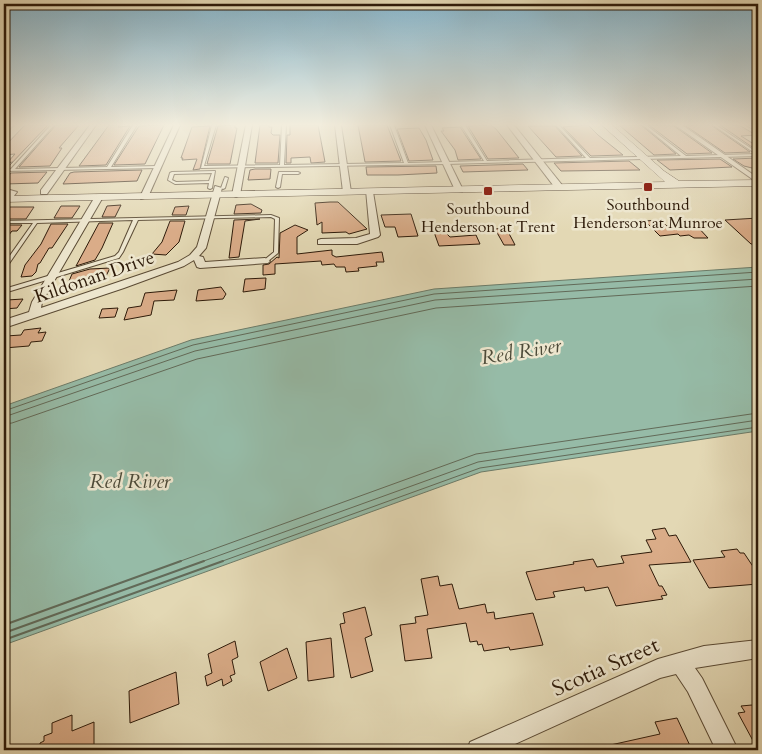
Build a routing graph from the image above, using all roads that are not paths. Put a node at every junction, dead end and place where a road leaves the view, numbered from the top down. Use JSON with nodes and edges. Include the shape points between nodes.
{"nodes":[{"id":1,"x":21,"y":160,"type":"edge"},
{"id":2,"x":67,"y":160,"type":"edge"},
{"id":3,"x":113,"y":160,"type":"edge"},
{"id":4,"x":161,"y":160,"type":"edge"},
{"id":5,"x":204,"y":160,"type":"edge"},
{"id":6,"x":242,"y":160,"type":"edge"},
{"id":7,"x":282,"y":160,"type":"edge"},
{"id":8,"x":343,"y":160,"type":"edge"},
{"id":9,"x":445,"y":160,"type":"edge"},
{"id":10,"x":533,"y":160,"type":"edge"},
{"id":11,"x":538,"y":160,"type":"edge"},
{"id":12,"x":647,"y":160,"type":"edge"},
{"id":13,"x":728,"y":160,"type":"edge"},
{"id":14,"x":486,"y":162,"type":"joint"},
{"id":15,"x":406,"y":163,"type":"joint"},
{"id":16,"x":446,"y":163,"type":"junction"},
{"id":17,"x":344,"y":164,"type":"junction"},
{"id":18,"x":282,"y":165,"type":"junction"},
{"id":19,"x":241,"y":166,"type":"junction"},
{"id":20,"x":158,"y":167,"type":"junction"},
{"id":21,"x":108,"y":168,"type":"junction"},
{"id":22,"x":60,"y":169,"type":"junction"},
{"id":23,"x":4,"y":170,"type":"edge"},
{"id":24,"x":12,"y":170,"type":"junction"},
{"id":25,"x":298,"y":173,"type":"dead end"},
{"id":26,"x":756,"y":179,"type":"edge"},
{"id":27,"x":672,"y":181,"type":"junction"},
{"id":28,"x":557,"y":184,"type":"junction"},
{"id":29,"x":457,"y":186,"type":"junction"},
{"id":30,"x":217,"y":187,"type":"junction"},
{"id":31,"x":278,"y":187,"type":"junction"},
{"id":32,"x":368,"y":188,"type":"junction"},
{"id":33,"x":347,"y":189,"type":"junction"},
{"id":34,"x":237,"y":191,"type":"junction"},
{"id":35,"x":44,"y":192,"type":"junction"},
{"id":36,"x":146,"y":193,"type":"junction"},
{"id":37,"x":6,"y":197,"type":"edge"},
{"id":38,"x":99,"y":197,"type":"junction"},
{"id":39,"x":209,"y":218,"type":"junction"},
{"id":40,"x":136,"y":219,"type":"junction"},
{"id":41,"x":85,"y":220,"type":"junction"},
{"id":42,"x":4,"y":222,"type":"edge"},
{"id":43,"x":36,"y":222,"type":"junction"},
{"id":44,"x":321,"y":242,"type":"dead end"},
{"id":45,"x":194,"y":257,"type":"junction"},
{"id":46,"x":265,"y":261,"type":"joint"},
{"id":47,"x":4,"y":267,"type":"edge"},
{"id":48,"x":52,"y":277,"type":"junction"},
{"id":49,"x":4,"y":291,"type":"edge"},
{"id":50,"x":34,"y":314,"type":"junction"},
{"id":51,"x":4,"y":324,"type":"edge"},
{"id":52,"x":758,"y":649,"type":"edge"},
{"id":53,"x":679,"y":662,"type":"junction"},
{"id":54,"x":478,"y":750,"type":"edge"},
{"id":55,"x":726,"y":750,"type":"edge"}],
"edges":[{"from":1,"to":24,"type":"lane"},
{"from":2,"to":22,"type":"street"},
{"from":3,"to":21,"type":"lane"},
{"from":4,"to":20,"type":"street"},
{"from":5,"to":19,"type":"lane","via":[[202,166]]},
{"from":6,"to":19,"type":"street"},
{"from":7,"to":18,"type":"lane"},
{"from":8,"to":17,"type":"street"},
{"from":9,"to":16,"type":"street"},
{"from":10,"to":14,"type":"lane"},
{"from":11,"to":28,"type":"street"},
{"from":12,"to":27,"type":"main road"},
{"from":13,"to":26,"type":"street"},
{"from":14,"to":16,"type":"lane"},
{"from":15,"to":16,"type":"lane"},
{"from":15,"to":17,"type":"lane"},
{"from":16,"to":29,"type":"street"},
{"from":17,"to":18,"type":"lane"},
{"from":17,"to":33,"type":"street"},
{"from":18,"to":19,"type":"lane"},
{"from":19,"to":34,"type":"street"},
{"from":20,"to":21,"type":"lane"},
{"from":20,"to":36,"type":"street"},
{"from":21,"to":22,"type":"lane"},
{"from":22,"to":24,"type":"lane"},
{"from":22,"to":35,"type":"street"},
{"from":23,"to":24,"type":"lane"},
{"from":25,"to":31,"type":"lane","via":[[280,173]]},
{"from":26,"to":27,"type":"main road"},
{"from":27,"to":28,"type":"main road"},
{"from":28,"to":29,"type":"main road"},
{"from":29,"to":32,"type":"main road"},
{"from":30,"to":30,"type":"lane","via":[[174,182],[170,180],[172,173],[214,172]]},
{"from":30,"to":34,"type":"main road"},
{"from":30,"to":36,"type":"main road"},
{"from":30,"to":39,"type":"street"},
{"from":31,"to":33,"type":"main road"},
{"from":31,"to":34,"type":"main road"},
{"from":32,"to":33,"type":"main road"},
{"from":32,"to":44,"type":"street","via":[[375,235],[356,241]]},
{"from":33,"to":34,"type":"main road"},
{"from":35,"to":36,"type":"main road"},
{"from":35,"to":37,"type":"main road"},
{"from":36,"to":38,"type":"main road"},
{"from":37,"to":38,"type":"main road"},
{"from":38,"to":41,"type":"street"},
{"from":39,"to":40,"type":"lane"},
{"from":39,"to":45,"type":"street","via":[[201,248]]},
{"from":39,"to":46,"type":"lane","via":[[277,218],[276,253]]},
{"from":40,"to":41,"type":"lane"},
{"from":40,"to":48,"type":"lane","via":[[117,256]]},
{"from":41,"to":43,"type":"lane"},
{"from":41,"to":48,"type":"street"},
{"from":42,"to":43,"type":"lane"},
{"from":43,"to":47,"type":"lane"},
{"from":45,"to":46,"type":"street","via":[[200,259],[200,265]]},
{"from":45,"to":50,"type":"street","name":"Kildonan Drive","via":[[129,283]]},
{"from":48,"to":49,"type":"lane"},
{"from":48,"to":50,"type":"street","via":[[37,302]]},
{"from":50,"to":51,"type":"street","name":"Kildonan Drive"},
{"from":52,"to":53,"type":"street","name":"Scotia Street"},
{"from":53,"to":54,"type":"street","name":"Scotia Street","via":[[658,668]]},
{"from":53,"to":55,"type":"street","via":[[695,685]]}]}
